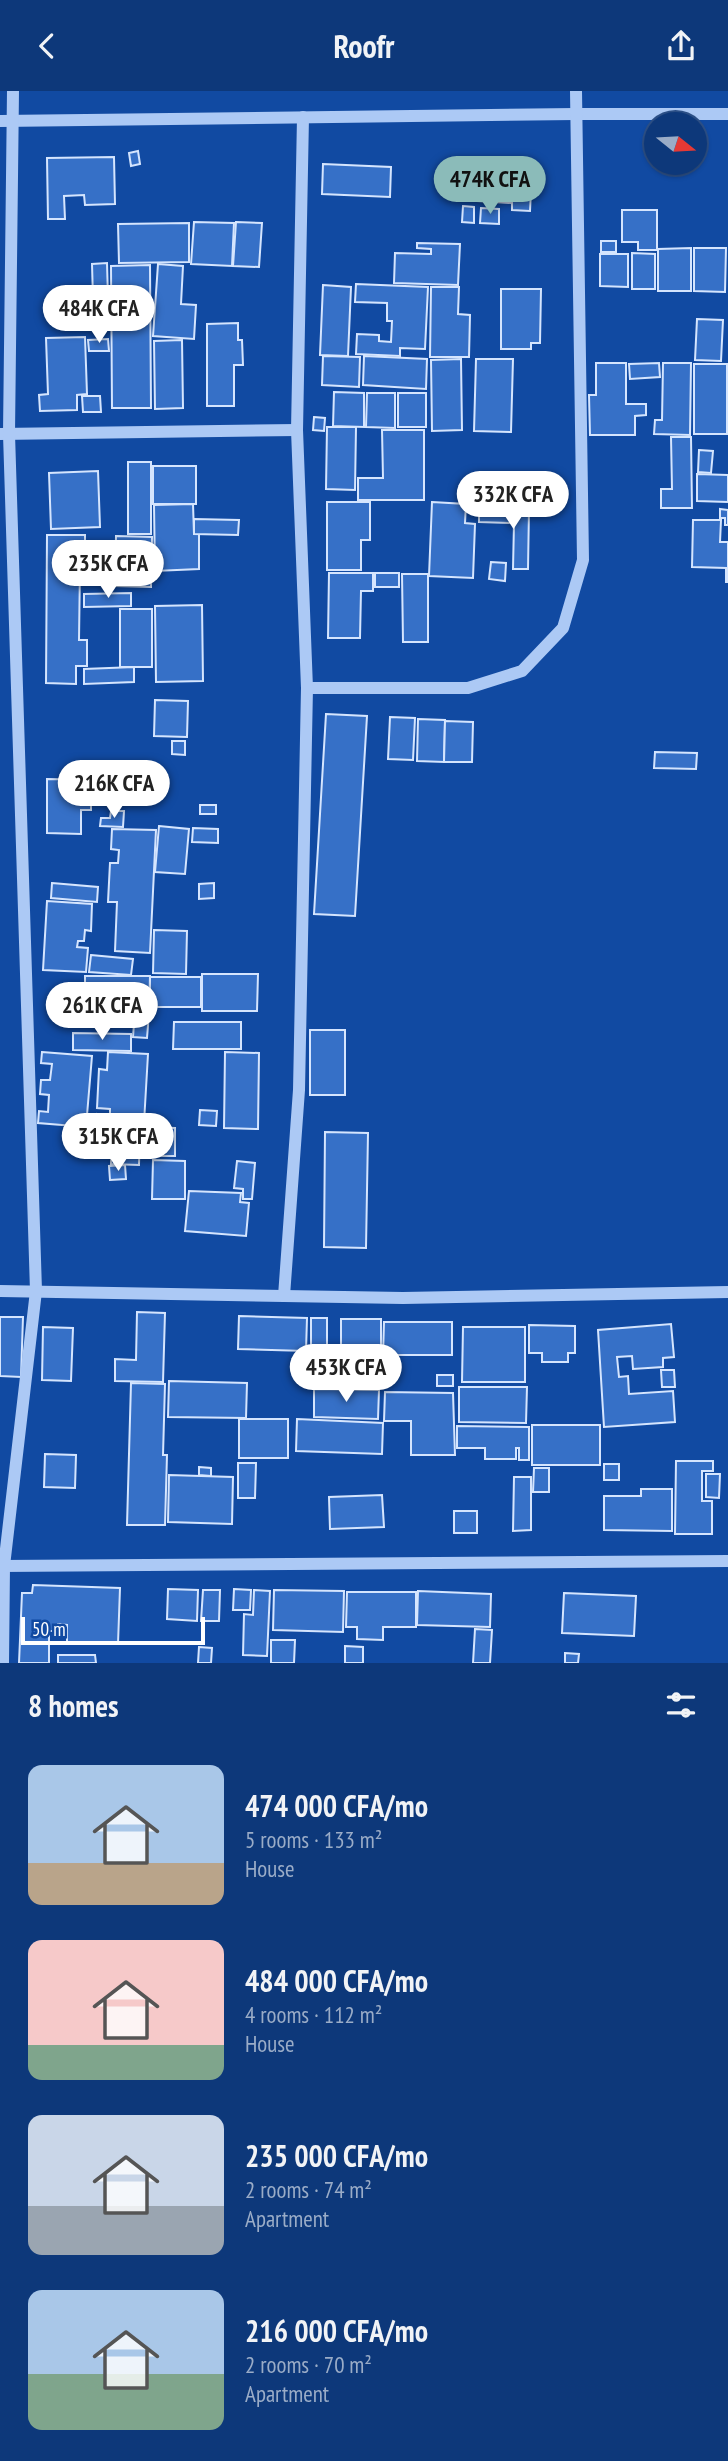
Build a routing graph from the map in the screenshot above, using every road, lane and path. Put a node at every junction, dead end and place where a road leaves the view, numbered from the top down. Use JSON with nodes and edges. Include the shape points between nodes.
{"nodes":[{"id":1,"x":13,"y":91,"type":"edge"},
{"id":2,"x":576,"y":91,"type":"edge"},
{"id":3,"x":576,"y":114,"type":"junction"},
{"id":4,"x":728,"y":114,"type":"edge"},
{"id":5,"x":303,"y":117,"type":"junction"},
{"id":6,"x":6,"y":121,"type":"edge"},
{"id":7,"x":297,"y":430,"type":"junction"},
{"id":8,"x":5,"y":434,"type":"edge"},
{"id":9,"x":307,"y":688,"type":"junction"},
{"id":10,"x":0,"y":1290,"type":"edge"},
{"id":11,"x":36,"y":1291,"type":"junction"},
{"id":12,"x":728,"y":1292,"type":"edge"},
{"id":13,"x":284,"y":1296,"type":"junction"},
{"id":14,"x":728,"y":1561,"type":"edge"},
{"id":15,"x":2,"y":1566,"type":"edge"},
{"id":16,"x":3,"y":1663,"type":"edge"}],
"edges":[{"from":1,"to":6,"type":"street"},
{"from":2,"to":3,"type":"street"},
{"from":3,"to":4,"type":"street"},
{"from":3,"to":5,"type":"street"},
{"from":3,"to":9,"type":"street","via":[[583,560],[563,628],[522,671],[468,688]]},
{"from":5,"to":6,"type":"street"},
{"from":5,"to":7,"type":"street"},
{"from":6,"to":8,"type":"street"},
{"from":7,"to":8,"type":"street"},
{"from":7,"to":9,"type":"street"},
{"from":8,"to":11,"type":"street"},
{"from":9,"to":13,"type":"street","via":[[299,1090]]},
{"from":10,"to":11,"type":"street"},
{"from":11,"to":13,"type":"street"},
{"from":11,"to":15,"type":"street"},
{"from":12,"to":13,"type":"street"},
{"from":14,"to":15,"type":"street"},
{"from":15,"to":16,"type":"street"}]}
